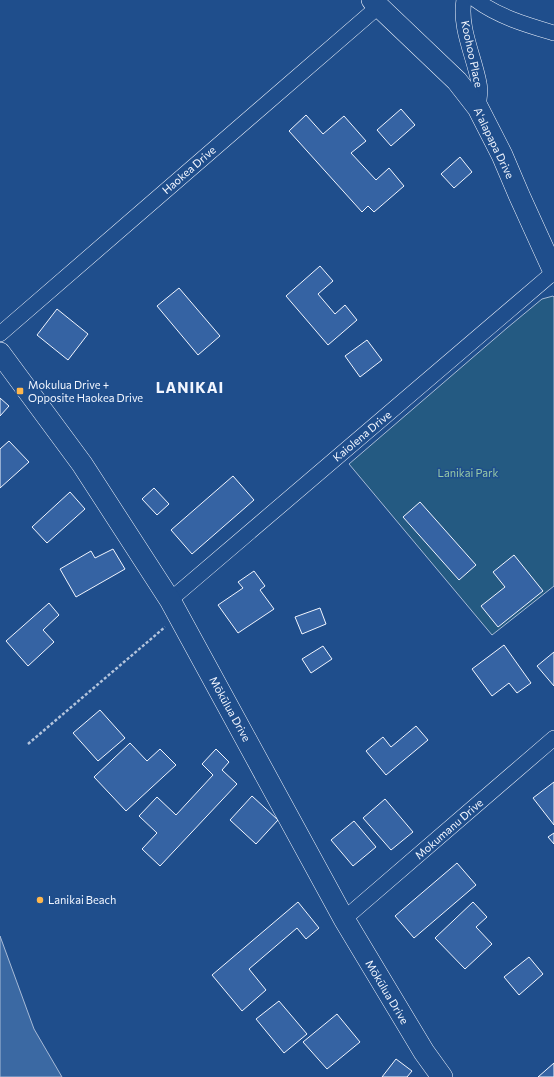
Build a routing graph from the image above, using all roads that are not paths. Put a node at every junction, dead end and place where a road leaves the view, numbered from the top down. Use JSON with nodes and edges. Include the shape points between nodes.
{"nodes":[{"id":1,"x":464,"y":0,"type":"edge"},
{"id":2,"x":476,"y":0,"type":"edge"},
{"id":3,"x":375,"y":3,"type":"edge"},
{"id":4,"x":554,"y":33,"type":"edge"},
{"id":5,"x":478,"y":108,"type":"junction"},
{"id":6,"x":554,"y":272,"type":"edge"},
{"id":7,"x":0,"y":334,"type":"edge"},
{"id":8,"x":0,"y":353,"type":"edge"},
{"id":9,"x":174,"y":608,"type":"junction"},
{"id":10,"x":554,"y":738,"type":"edge"},
{"id":11,"x":344,"y":919,"type":"junction"},
{"id":12,"x":442,"y":1077,"type":"edge"}],
"edges":[{"from":1,"to":5,"type":"street","name":"Koohoo Place","via":[[464,25],[479,83]]},
{"from":2,"to":4,"type":"street","via":[[488,9]]},
{"from":3,"to":5,"type":"street","name":"Aʻalapapa Drive","via":[[457,81]]},
{"from":3,"to":7,"type":"street","name":"Haokea Drive"},
{"from":5,"to":6,"type":"street","name":"Aʻalapapa Drive","via":[[502,155]]},
{"from":6,"to":9,"type":"street","name":"Kaiolena Drive"},
{"from":8,"to":9,"type":"street","name":"Mōkūlua Drive","via":[[82,464]]},
{"from":9,"to":11,"type":"street","name":"Mōkūlua Drive"},
{"from":10,"to":11,"type":"street","name":"Mokumanu Drive"},
{"from":11,"to":12,"type":"street","name":"Mōkūlua Drive","via":[[424,1052]]}]}
